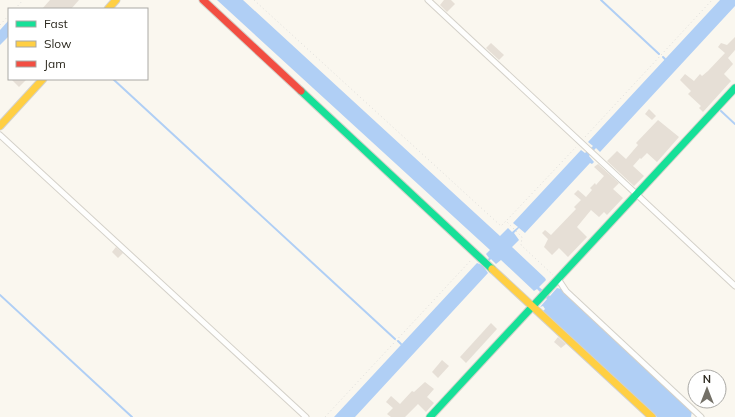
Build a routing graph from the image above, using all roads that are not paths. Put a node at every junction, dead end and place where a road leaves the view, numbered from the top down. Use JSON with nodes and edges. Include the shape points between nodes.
{"nodes":[{"id":1,"x":116,"y":0,"type":"edge"},
{"id":2,"x":203,"y":0,"type":"edge"},
{"id":3,"x":428,"y":0,"type":"edge"},
{"id":4,"x":109,"y":8,"type":"edge"},
{"id":5,"x":42,"y":80,"type":"edge"},
{"id":6,"x":735,"y":88,"type":"edge"},
{"id":7,"x":0,"y":126,"type":"edge"},
{"id":8,"x":0,"y":135,"type":"edge"},
{"id":9,"x":637,"y":194,"type":"junction"},
{"id":10,"x":558,"y":279,"type":"junction"},
{"id":11,"x":735,"y":286,"type":"edge"},
{"id":12,"x":532,"y":306,"type":"junction"},
{"id":13,"x":306,"y":417,"type":"edge"},
{"id":14,"x":430,"y":417,"type":"edge"},
{"id":15,"x":652,"y":417,"type":"edge"},
{"id":16,"x":701,"y":417,"type":"edge"}],
"edges":[{"from":1,"to":4,"type":"street"},
{"from":2,"to":12,"type":"street"},
{"from":3,"to":9,"type":"street"},
{"from":5,"to":7,"type":"street"},
{"from":6,"to":9,"type":"street"},
{"from":8,"to":13,"type":"street"},
{"from":9,"to":10,"type":"street"},
{"from":9,"to":11,"type":"street"},
{"from":10,"to":12,"type":"street"},
{"from":10,"to":16,"type":"street","via":[[566,291]]},
{"from":12,"to":14,"type":"street"},
{"from":12,"to":15,"type":"street"}]}
